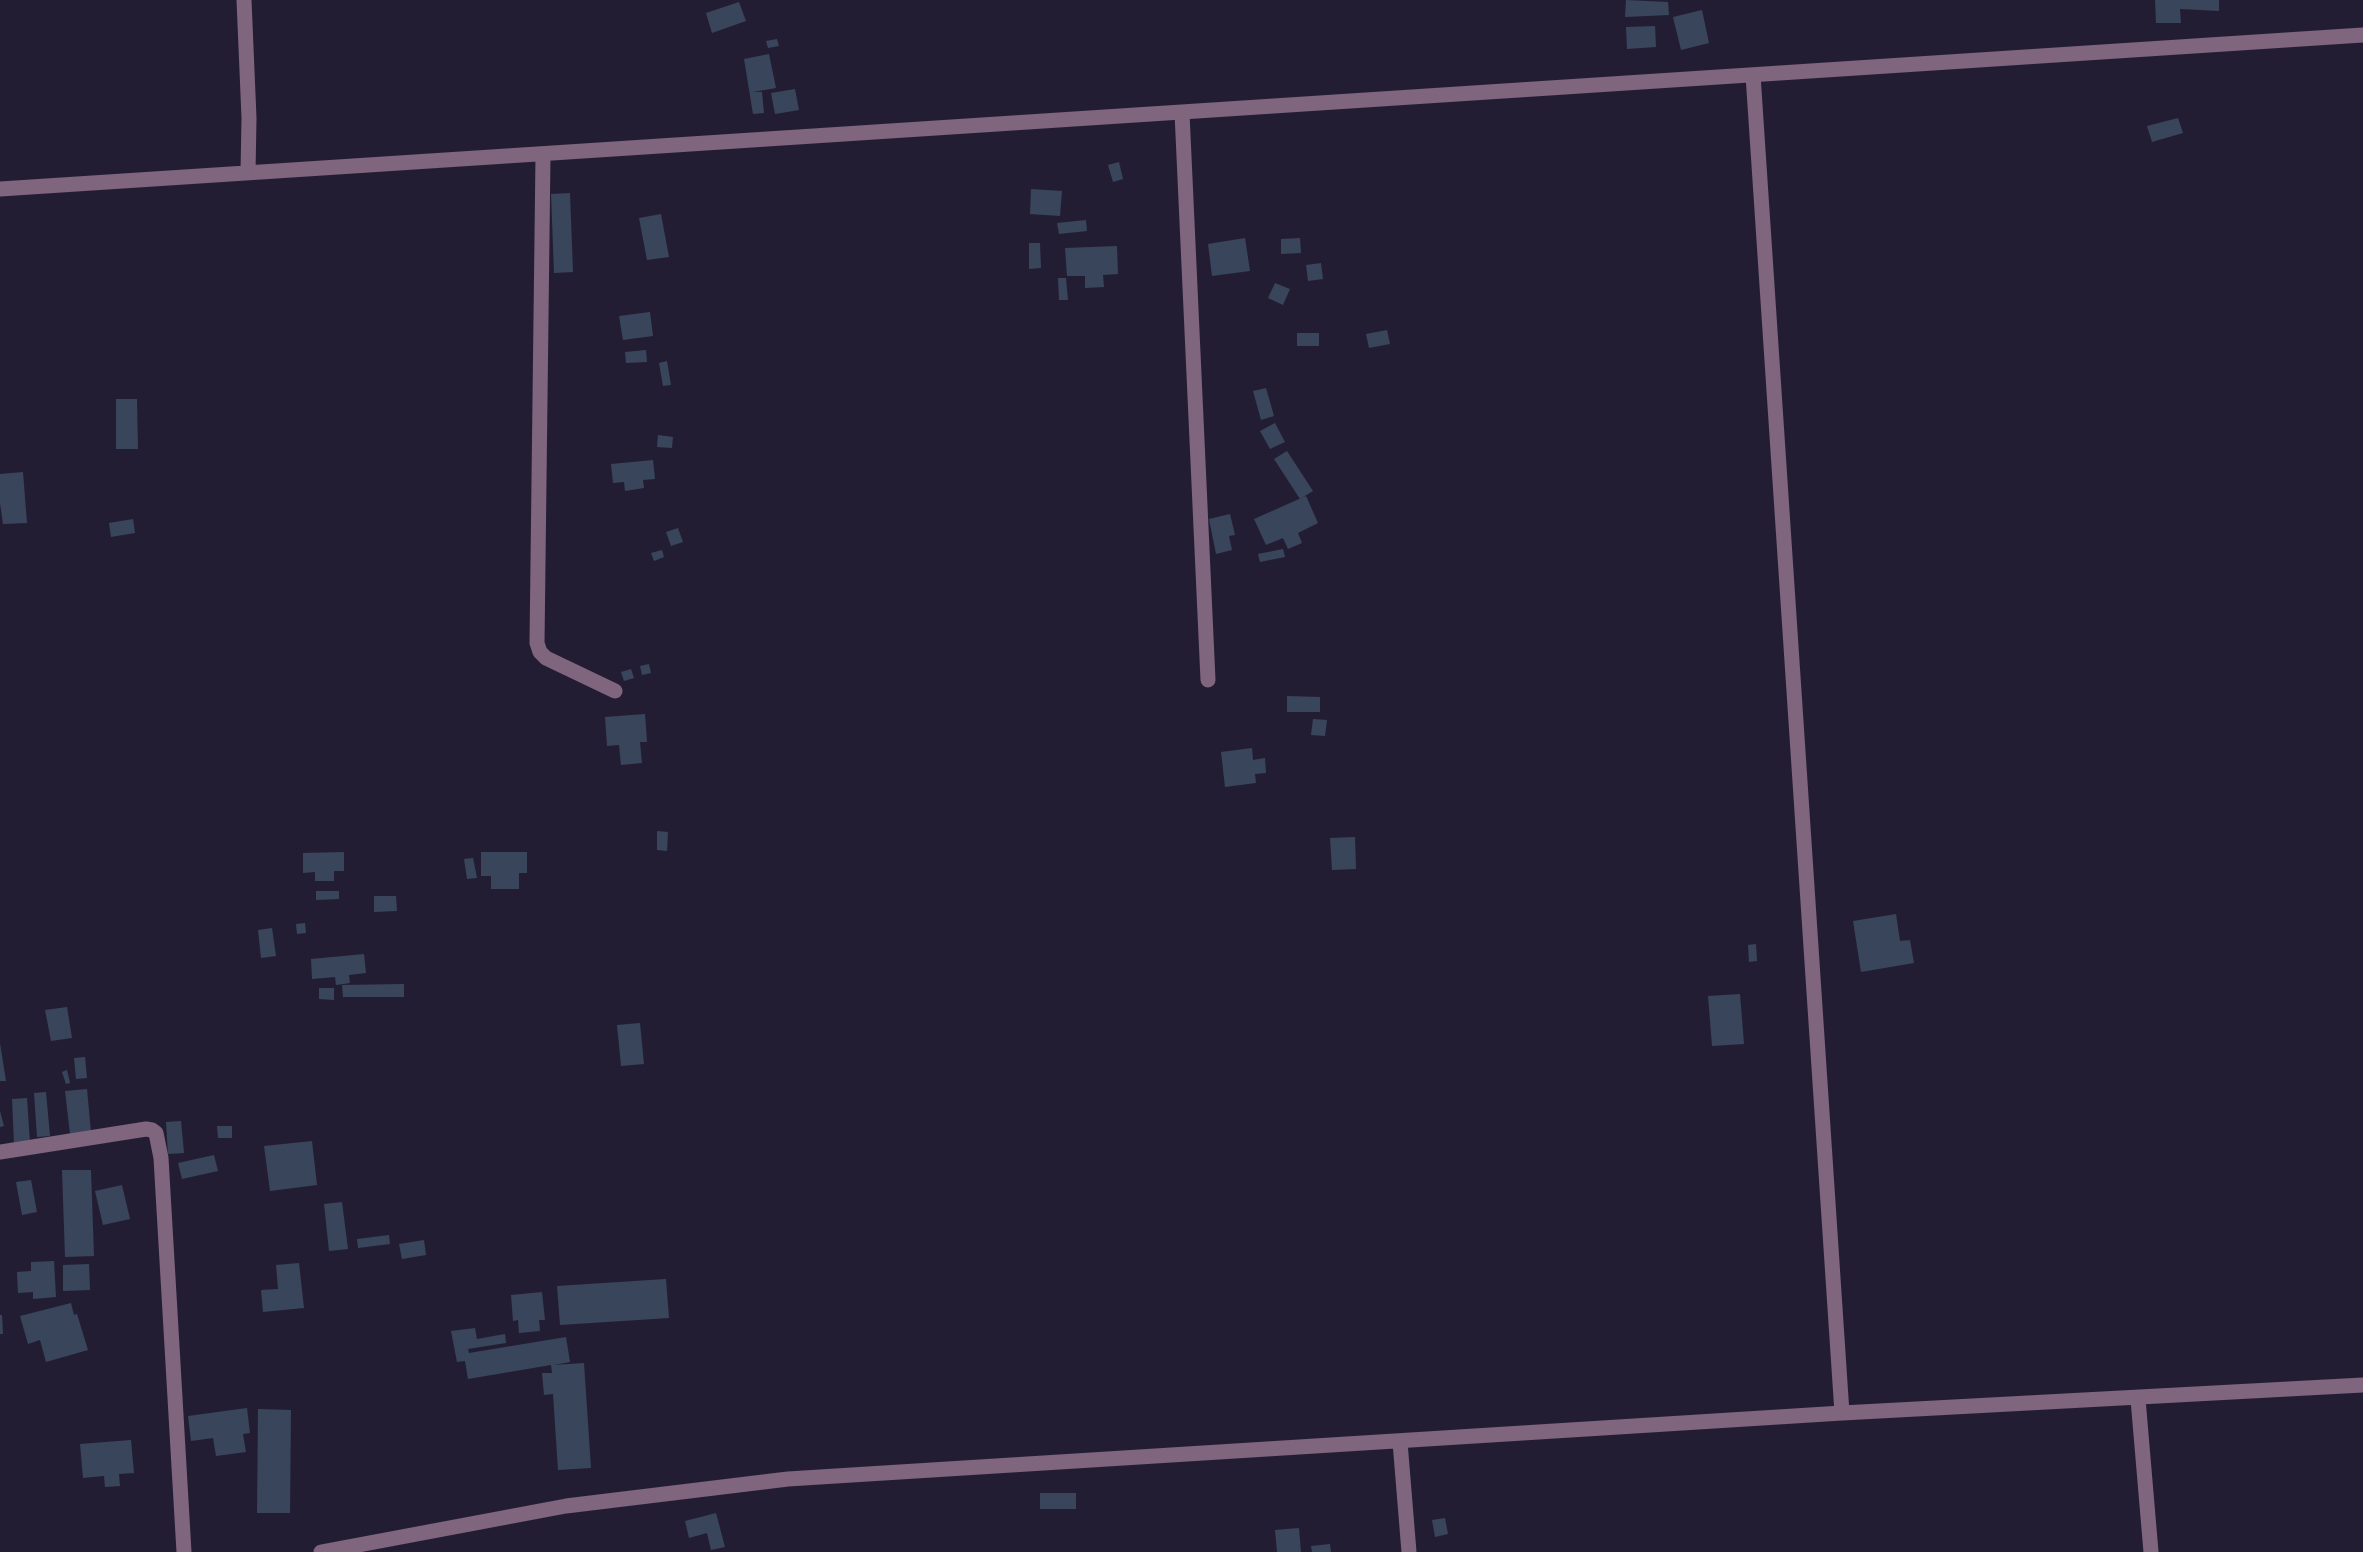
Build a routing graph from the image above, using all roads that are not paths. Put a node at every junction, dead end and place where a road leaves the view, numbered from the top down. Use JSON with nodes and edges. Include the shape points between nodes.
{"nodes":[{"id":1,"x":244,"y":0,"type":"edge"},
{"id":2,"x":2363,"y":35,"type":"edge"},
{"id":3,"x":1752,"y":75,"type":"junction"},
{"id":4,"x":1182,"y":112,"type":"junction"},
{"id":5,"x":543,"y":155,"type":"junction"},
{"id":6,"x":248,"y":173,"type":"junction"},
{"id":7,"x":0,"y":189,"type":"edge"},
{"id":8,"x":1208,"y":680,"type":"dead end"},
{"id":9,"x":615,"y":691,"type":"dead end"},
{"id":10,"x":0,"y":1152,"type":"edge"},
{"id":11,"x":2363,"y":1384,"type":"edge"},
{"id":12,"x":2139,"y":1398,"type":"junction"},
{"id":13,"x":1842,"y":1413,"type":"junction"},
{"id":14,"x":1400,"y":1442,"type":"junction"},
{"id":15,"x":184,"y":1552,"type":"edge"},
{"id":16,"x":321,"y":1552,"type":"edge"},
{"id":17,"x":1409,"y":1552,"type":"edge"},
{"id":18,"x":2151,"y":1552,"type":"edge"}],
"edges":[{"from":1,"to":6,"type":"street"},
{"from":2,"to":3,"type":"street"},
{"from":3,"to":4,"type":"street"},
{"from":3,"to":13,"type":"street"},
{"from":4,"to":5,"type":"street"},
{"from":4,"to":8,"type":"street"},
{"from":5,"to":6,"type":"street"},
{"from":5,"to":9,"type":"street","via":[[537,643],[546,658]]},
{"from":6,"to":7,"type":"street"},
{"from":10,"to":15,"type":"street","via":[[146,1129],[156,1133],[161,1158]]},
{"from":11,"to":12,"type":"street"},
{"from":12,"to":13,"type":"street"},
{"from":12,"to":18,"type":"street"},
{"from":13,"to":14,"type":"street"},
{"from":14,"to":16,"type":"street","via":[[788,1479],[566,1506]]},
{"from":14,"to":17,"type":"street"}]}
